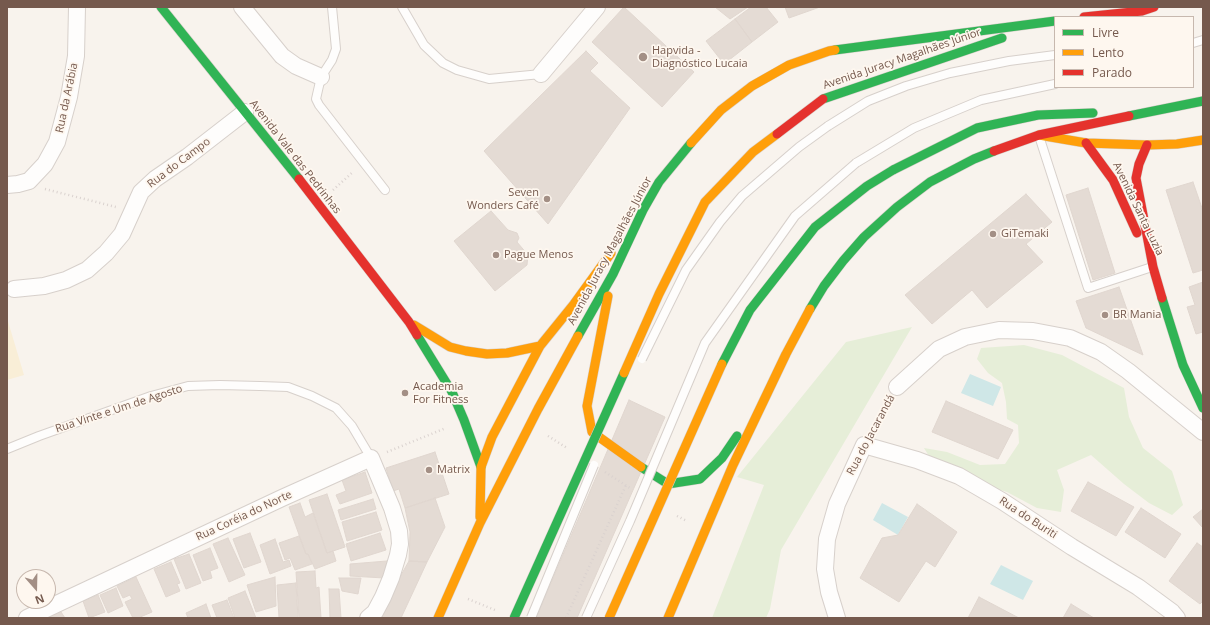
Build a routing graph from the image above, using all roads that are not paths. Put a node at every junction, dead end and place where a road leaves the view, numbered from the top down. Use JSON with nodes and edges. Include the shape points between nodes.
{"nodes":[{"id":1,"x":77,"y":7,"type":"edge"},
{"id":2,"x":161,"y":7,"type":"edge"},
{"id":3,"x":242,"y":7,"type":"edge"},
{"id":4,"x":332,"y":7,"type":"edge"},
{"id":5,"x":402,"y":7,"type":"edge"},
{"id":6,"x":597,"y":7,"type":"edge"},
{"id":7,"x":1154,"y":7,"type":"edge"},
{"id":8,"x":1094,"y":16,"type":"edge"},
{"id":9,"x":1052,"y":21,"type":"edge"},
{"id":10,"x":1054,"y":55,"type":"edge"},
{"id":11,"x":541,"y":74,"type":"joint"},
{"id":12,"x":322,"y":77,"type":"junction"},
{"id":13,"x":1054,"y":84,"type":"edge"},
{"id":14,"x":1203,"y":101,"type":"edge"},
{"id":15,"x":245,"y":112,"type":"junction"},
{"id":16,"x":1137,"y":114,"type":"junction"},
{"id":17,"x":1039,"y":135,"type":"junction"},
{"id":18,"x":1203,"y":140,"type":"edge"},
{"id":19,"x":1086,"y":143,"type":"junction"},
{"id":20,"x":1147,"y":145,"type":"junction"},
{"id":21,"x":7,"y":185,"type":"edge"},
{"id":22,"x":384,"y":190,"type":"dead end"},
{"id":23,"x":643,"y":210,"type":"junction"},
{"id":24,"x":1153,"y":267,"type":"junction"},
{"id":25,"x":613,"y":274,"type":"junction"},
{"id":26,"x":11,"y":289,"type":"edge"},
{"id":27,"x":409,"y":322,"type":"junction"},
{"id":28,"x":540,"y":346,"type":"junction"},
{"id":29,"x":637,"y":369,"type":"dead end"},
{"id":30,"x":770,"y":387,"type":"junction"},
{"id":31,"x":897,"y":387,"type":"road end"},
{"id":32,"x":1203,"y":408,"type":"edge"},
{"id":33,"x":609,"y":431,"type":"dead end"},
{"id":34,"x":1203,"y":432,"type":"edge"},
{"id":35,"x":864,"y":445,"type":"joint"},
{"id":36,"x":7,"y":450,"type":"edge"},
{"id":37,"x":371,"y":458,"type":"junction"},
{"id":38,"x":481,"y":467,"type":"junction"},
{"id":39,"x":480,"y":523,"type":"junction"},
{"id":40,"x":27,"y":618,"type":"edge"},
{"id":41,"x":368,"y":618,"type":"edge"},
{"id":42,"x":438,"y":618,"type":"edge"},
{"id":43,"x":514,"y":618,"type":"edge"},
{"id":44,"x":531,"y":618,"type":"edge"},
{"id":45,"x":586,"y":618,"type":"edge"},
{"id":46,"x":609,"y":618,"type":"edge"},
{"id":47,"x":668,"y":618,"type":"edge"},
{"id":48,"x":837,"y":618,"type":"edge"},
{"id":49,"x":1177,"y":618,"type":"edge"}],
"edges":[{"from":1,"to":21,"type":"street","name":"Rua da Arábia","via":[[76,56],[69,97],[57,142],[45,164],[29,180]]},
{"from":2,"to":15,"type":"main road","name":"Avenida Vale das Pedrinhas"},
{"from":3,"to":12,"type":"street","via":[[282,56],[296,66]]},
{"from":4,"to":12,"type":"lane","via":[[336,49]]},
{"from":5,"to":11,"type":"lane","via":[[424,45],[443,63],[457,70],[489,79]]},
{"from":6,"to":11,"type":"street"},
{"from":7,"to":8,"type":"main road","via":[[1142,11]]},
{"from":9,"to":23,"type":"main road","name":"Avenida Juracy Magalhães Júnior","via":[[829,51],[789,65],[752,86],[721,110],[679,156]]},
{"from":9,"to":43,"type":"main road","name":"Avenida Juracy Magalhães Júnior","bridge":true,"via":[[823,99],[753,152],[705,202],[659,294]]},
{"from":10,"to":29,"type":"lane","bridge":true,"via":[[950,73],[906,86],[868,101],[798,147],[742,196],[720,222],[686,270]]},
{"from":12,"to":22,"type":"lane","via":[[316,98],[319,105]]},
{"from":13,"to":45,"type":"lane","bridge":true,"via":[[981,100],[914,128],[856,163],[794,216],[705,343]]},
{"from":14,"to":16,"type":"main road"},
{"from":15,"to":26,"type":"street","name":"Rua do Campo","via":[[141,192],[122,234],[87,270],[66,280],[44,286]]},
{"from":15,"to":27,"type":"main road","name":"Avenida Vale das Pedrinhas"},
{"from":16,"to":17,"type":"main road"},
{"from":16,"to":46,"type":"main road","bridge":true,"via":[[1038,115],[977,128],[893,170],[867,186],[815,227],[750,310],[719,370]]},
{"from":17,"to":19,"type":"main road"},
{"from":17,"to":24,"type":"lane","via":[[1088,288]]},
{"from":17,"to":30,"type":"main road","via":[[974,159],[930,182],[870,232],[824,286]]},
{"from":18,"to":20,"type":"main road"},
{"from":19,"to":20,"type":"main road"},
{"from":19,"to":24,"type":"main road","name":"Avenida Santa Luzia","via":[[1113,180]]},
{"from":20,"to":24,"type":"main road","name":"Avenida Santa Luzia","via":[[1136,178]]},
{"from":23,"to":25,"type":"main road","name":"Avenida Juracy Magalhães Júnior"},
{"from":23,"to":28,"type":"main road"},
{"from":24,"to":32,"type":"main road","name":"Avenida Santa Luzia","via":[[1183,365]]},
{"from":25,"to":30,"type":"main road","via":[[587,406],[592,432],[621,454],[668,484],[700,479],[722,458]]},
{"from":25,"to":39,"type":"main road","name":"Avenida Juracy Magalhães Júnior","via":[[538,409]]},
{"from":27,"to":28,"type":"main road","name":"Avenida Vale das Pedrinhas","via":[[450,347],[466,351],[507,353]]},
{"from":27,"to":38,"type":"main road","name":"Avenida Vale das Pedrinhas","via":[[452,392]]},
{"from":28,"to":38,"type":"main road","via":[[492,437]]},
{"from":30,"to":47,"type":"main road","via":[[733,465]]},
{"from":31,"to":34,"type":"street","name":"Rua do Jacarandá","via":[[939,349],[965,337],[999,330],[1033,331],[1070,338],[1101,352]]},
{"from":33,"to":44,"type":"lane","bridge":true},
{"from":35,"to":48,"type":"street","name":"Rua do Jacarandá","via":[[837,504],[827,539],[825,568]]},
{"from":35,"to":49,"type":"street","name":"Rua do Buriti","via":[[917,460],[959,476],[1138,587]]},
{"from":36,"to":37,"type":"lane","name":"Rua Vinte e Um de Agosto","via":[[39,436],[180,388],[253,385],[288,387],[336,408],[352,426]]},
{"from":37,"to":40,"type":"street","name":"Rua Coréia do Norte"},
{"from":37,"to":41,"type":"street","via":[[392,508],[400,544],[388,584],[375,612]]},
{"from":38,"to":39,"type":"main road"},
{"from":39,"to":42,"type":"main road","name":"Avenida Juracy Magalhães Júnior"}]}
